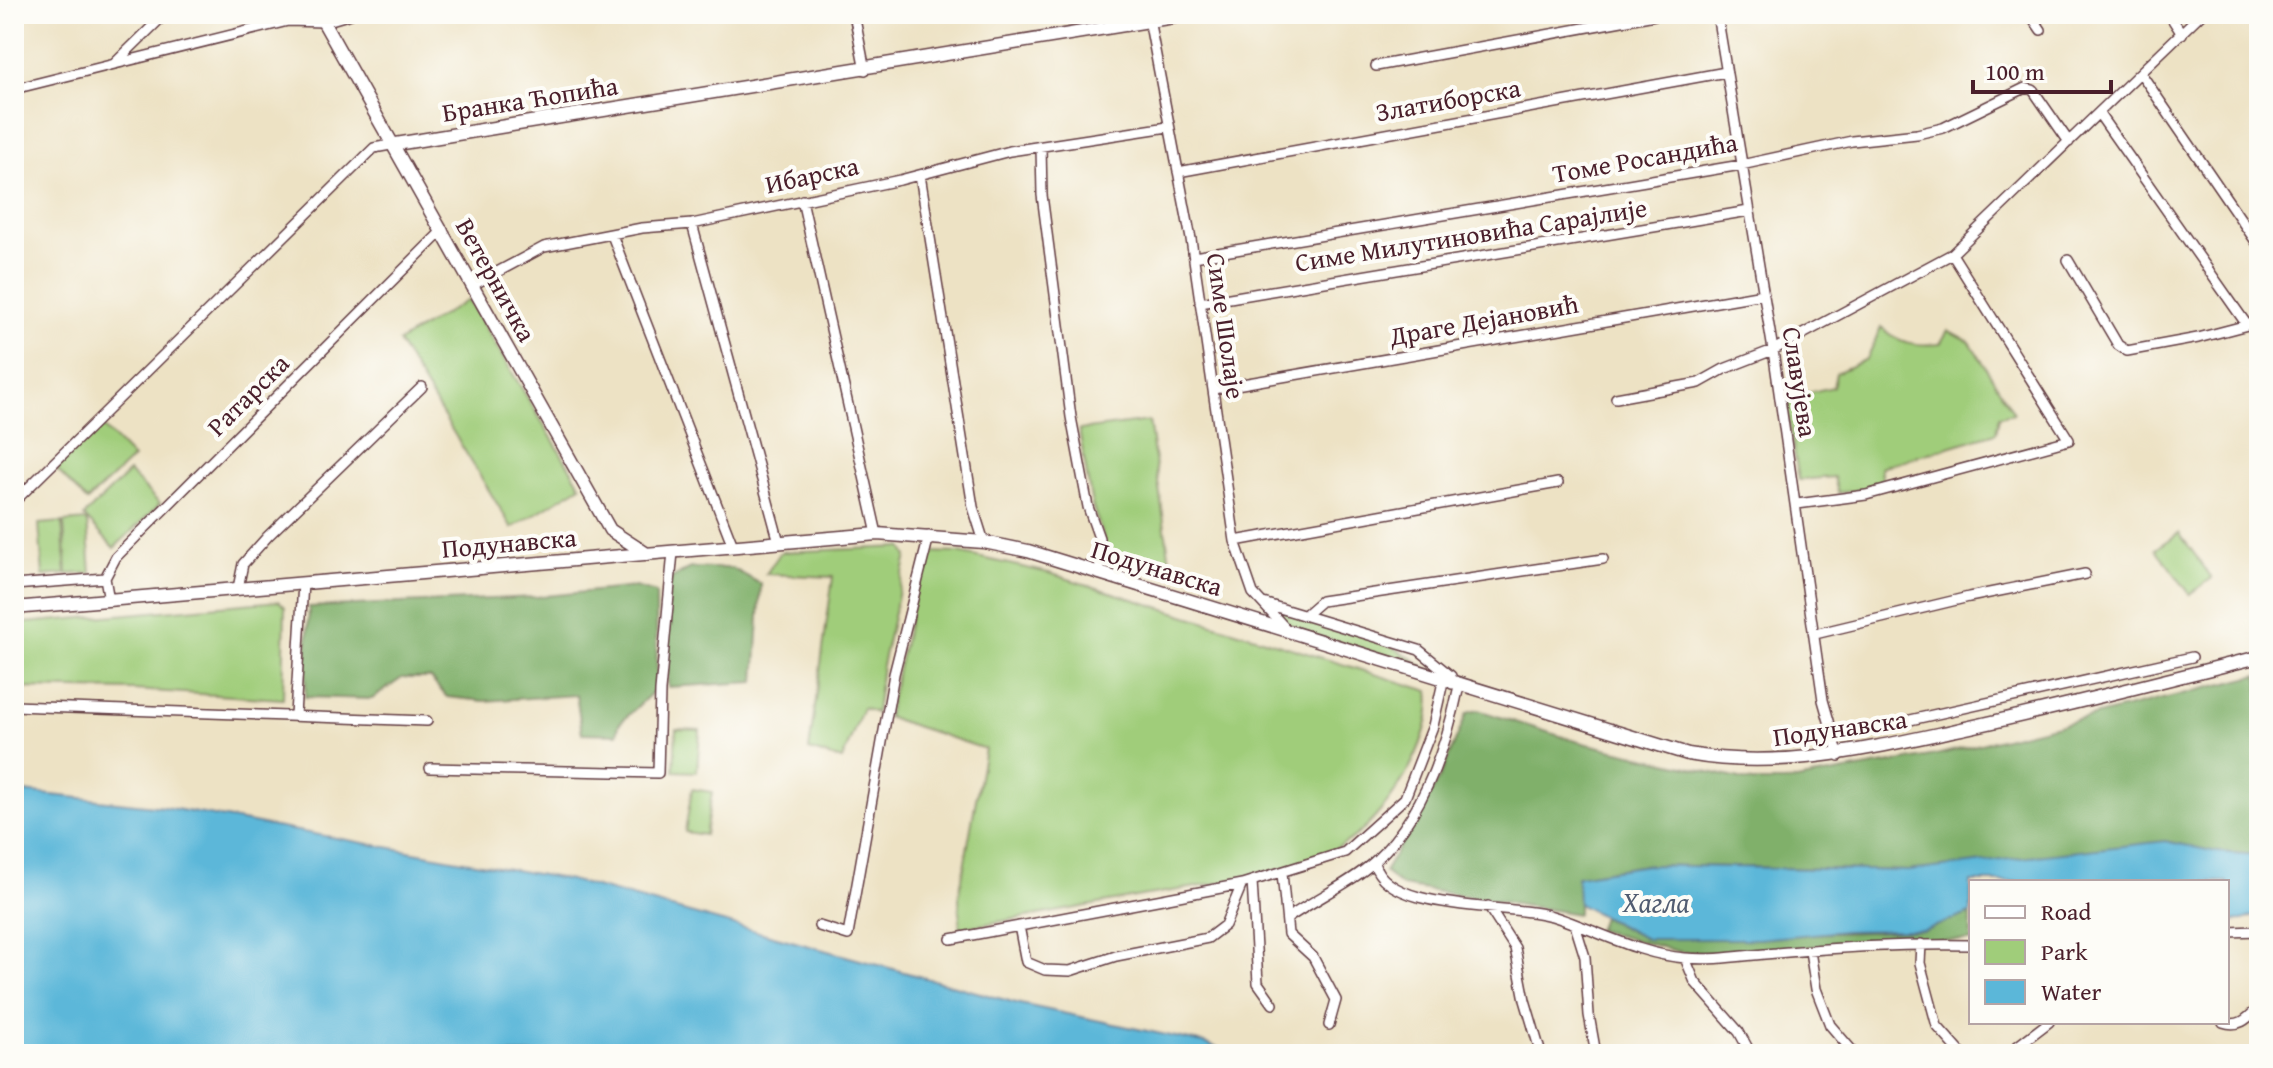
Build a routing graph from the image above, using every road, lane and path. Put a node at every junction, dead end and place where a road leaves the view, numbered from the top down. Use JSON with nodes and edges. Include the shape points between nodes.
{"nodes":[{"id":1,"x":165,"y":14,"type":"edge"},
{"id":2,"x":351,"y":14,"type":"edge"},
{"id":3,"x":854,"y":14,"type":"edge"},
{"id":4,"x":1192,"y":14,"type":"edge"},
{"id":5,"x":1660,"y":14,"type":"edge"},
{"id":6,"x":1717,"y":14,"type":"edge"},
{"id":7,"x":2030,"y":14,"type":"edge"},
{"id":8,"x":2169,"y":14,"type":"edge"},
{"id":9,"x":2201,"y":14,"type":"edge"},
{"id":10,"x":322,"y":18,"type":"edge"},
{"id":11,"x":1149,"y":18,"type":"edge"},
{"id":12,"x":2041,"y":30,"type":"dead end"},
{"id":13,"x":2182,"y":34,"type":"junction"},
{"id":14,"x":111,"y":66,"type":"junction"},
{"id":15,"x":1376,"y":66,"type":"dead end"},
{"id":16,"x":865,"y":70,"type":"junction"},
{"id":17,"x":1726,"y":72,"type":"junction"},
{"id":18,"x":2142,"y":75,"type":"junction"},
{"id":19,"x":14,"y":89,"type":"edge"},
{"id":20,"x":2099,"y":114,"type":"junction"},
{"id":21,"x":1168,"y":127,"type":"junction"},
{"id":22,"x":2069,"y":142,"type":"junction"},
{"id":23,"x":396,"y":144,"type":"junction"},
{"id":24,"x":1041,"y":147,"type":"junction"},
{"id":25,"x":1741,"y":165,"type":"junction"},
{"id":26,"x":1178,"y":172,"type":"junction"},
{"id":27,"x":920,"y":175,"type":"junction"},
{"id":28,"x":802,"y":200,"type":"junction"},
{"id":29,"x":1749,"y":211,"type":"junction"},
{"id":30,"x":692,"y":224,"type":"junction"},
{"id":31,"x":443,"y":230,"type":"junction"},
{"id":32,"x":612,"y":235,"type":"junction"},
{"id":33,"x":2259,"y":246,"type":"edge"},
{"id":34,"x":1952,"y":254,"type":"junction"},
{"id":35,"x":1194,"y":257,"type":"junction"},
{"id":36,"x":2068,"y":260,"type":"dead end"},
{"id":37,"x":473,"y":285,"type":"junction"},
{"id":38,"x":1763,"y":294,"type":"junction"},
{"id":39,"x":1200,"y":303,"type":"junction"},
{"id":40,"x":2259,"y":322,"type":"edge"},
{"id":41,"x":2247,"y":325,"type":"junction"},
{"id":42,"x":1773,"y":350,"type":"junction"},
{"id":43,"x":422,"y":387,"type":"dead end"},
{"id":44,"x":1213,"y":389,"type":"junction"},
{"id":45,"x":1616,"y":398,"type":"dead end"},
{"id":46,"x":1558,"y":483,"type":"dead end"},
{"id":47,"x":14,"y":502,"type":"edge"},
{"id":48,"x":1797,"y":504,"type":"junction"},
{"id":49,"x":877,"y":534,"type":"junction"},
{"id":50,"x":929,"y":536,"type":"junction"},
{"id":51,"x":1235,"y":541,"type":"junction"},
{"id":52,"x":779,"y":542,"type":"junction"},
{"id":53,"x":984,"y":542,"type":"junction"},
{"id":54,"x":733,"y":546,"type":"junction"},
{"id":55,"x":673,"y":552,"type":"junction"},
{"id":56,"x":647,"y":554,"type":"junction"},
{"id":57,"x":1603,"y":559,"type":"dead end"},
{"id":58,"x":1100,"y":573,"type":"junction"},
{"id":59,"x":2085,"y":574,"type":"dead end"},
{"id":60,"x":105,"y":578,"type":"junction"},
{"id":61,"x":303,"y":583,"type":"junction"},
{"id":62,"x":14,"y":585,"type":"edge"},
{"id":63,"x":238,"y":588,"type":"junction"},
{"id":64,"x":109,"y":600,"type":"junction"},
{"id":65,"x":1262,"y":602,"type":"junction"},
{"id":66,"x":14,"y":608,"type":"edge"},
{"id":67,"x":1306,"y":614,"type":"junction"},
{"id":68,"x":1288,"y":631,"type":"junction"},
{"id":69,"x":1815,"y":634,"type":"junction"},
{"id":70,"x":2192,"y":657,"type":"dead end"},
{"id":71,"x":2259,"y":657,"type":"edge"},
{"id":72,"x":1451,"y":684,"type":"junction"},
{"id":73,"x":14,"y":706,"type":"edge"},
{"id":74,"x":295,"y":715,"type":"junction"},
{"id":75,"x":427,"y":721,"type":"dead end"},
{"id":76,"x":1834,"y":737,"type":"junction"},
{"id":77,"x":1839,"y":756,"type":"junction"},
{"id":78,"x":430,"y":768,"type":"dead end"},
{"id":79,"x":1374,"y":863,"type":"junction"},
{"id":80,"x":1282,"y":873,"type":"junction"},
{"id":81,"x":1247,"y":883,"type":"junction"},
{"id":82,"x":1488,"y":906,"type":"junction"},
{"id":83,"x":1288,"y":918,"type":"junction"},
{"id":84,"x":1575,"y":925,"type":"junction"},
{"id":85,"x":819,"y":926,"type":"dead end"},
{"id":86,"x":1019,"y":926,"type":"junction"},
{"id":87,"x":2259,"y":931,"type":"edge"},
{"id":88,"x":2229,"y":932,"type":"edge"},
{"id":89,"x":951,"y":939,"type":"dead end"},
{"id":90,"x":1921,"y":944,"type":"junction"},
{"id":91,"x":1969,"y":945,"type":"edge"},
{"id":92,"x":1810,"y":951,"type":"junction"},
{"id":93,"x":1685,"y":958,"type":"junction"},
{"id":94,"x":1273,"y":1004,"type":"dead end"},
{"id":95,"x":2259,"y":1007,"type":"edge"},
{"id":96,"x":2229,"y":1023,"type":"edge"},
{"id":97,"x":2046,"y":1024,"type":"edge"},
{"id":98,"x":1329,"y":1025,"type":"dead end"},
{"id":99,"x":1541,"y":1054,"type":"edge"},
{"id":100,"x":1596,"y":1054,"type":"edge"},
{"id":101,"x":1751,"y":1054,"type":"edge"},
{"id":102,"x":1855,"y":1054,"type":"edge"},
{"id":103,"x":1962,"y":1054,"type":"edge"},
{"id":104,"x":2007,"y":1054,"type":"edge"}],
"edges":[{"from":1,"to":14,"type":"street"},
{"from":2,"to":10,"type":"street"},
{"from":3,"to":16,"type":"street"},
{"from":4,"to":11,"type":"street","name":"Бранка Ћопића"},
{"from":5,"to":15,"type":"street"},
{"from":6,"to":17,"type":"street","name":"Славујева"},
{"from":7,"to":12,"type":"street"},
{"from":8,"to":13,"type":"street"},
{"from":9,"to":13,"type":"street"},
{"from":10,"to":14,"type":"street","via":[[288,21]]},
{"from":10,"to":23,"type":"street","name":"Ветерничка"},
{"from":11,"to":16,"type":"street","name":"Бранка Ћопића"},
{"from":11,"to":21,"type":"street","name":"Симе Шолаје"},
{"from":13,"to":18,"type":"street"},
{"from":14,"to":19,"type":"street"},
{"from":16,"to":23,"type":"street","name":"Бранка Ћопића"},
{"from":17,"to":25,"type":"street","name":"Славујева"},
{"from":17,"to":26,"type":"street","name":"Златиборска"},
{"from":18,"to":20,"type":"street"},
{"from":18,"to":33,"type":"street"},
{"from":20,"to":22,"type":"street"},
{"from":20,"to":41,"type":"street"},
{"from":21,"to":24,"type":"street","name":"Ибарска"},
{"from":21,"to":26,"type":"street","name":"Симе Шолаје"},
{"from":22,"to":25,"type":"street","name":"Томе Росандића","via":[[2033,90],[2025,88],[1943,128]]},
{"from":22,"to":34,"type":"street"},
{"from":23,"to":31,"type":"street","name":"Ветерничка"},
{"from":23,"to":47,"type":"street","name":"Бранка Ћопића","via":[[374,148]]},
{"from":24,"to":27,"type":"street","name":"Ибарска"},
{"from":24,"to":58,"type":"street","via":[[1042,195],[1071,417],[1099,538]]},
{"from":25,"to":29,"type":"street","name":"Славујева"},
{"from":25,"to":35,"type":"street","name":"Томе Росандића"},
{"from":26,"to":35,"type":"street","name":"Симе Шолаје"},
{"from":27,"to":28,"type":"street","name":"Ибарска"},
{"from":27,"to":53,"type":"street","via":[[973,507]]},
{"from":28,"to":30,"type":"street","name":"Ибарска"},
{"from":28,"to":49,"type":"street"},
{"from":29,"to":38,"type":"street","name":"Славујева"},
{"from":29,"to":39,"type":"street","name":"Симе Милутиновића Сарајлије"},
{"from":30,"to":32,"type":"street","name":"Ибарска"},
{"from":30,"to":52,"type":"street"},
{"from":31,"to":37,"type":"street","name":"Ветерничка"},
{"from":31,"to":60,"type":"street","name":"Ратарска","via":[[116,557]]},
{"from":32,"to":37,"type":"street","name":"Ибарска","via":[[533,250]]},
{"from":32,"to":54,"type":"street"},
{"from":34,"to":42,"type":"street"},
{"from":34,"to":48,"type":"street","via":[[2069,440],[1866,495]]},
{"from":35,"to":39,"type":"street","name":"Симе Шолаје"},
{"from":36,"to":41,"type":"street","via":[[2118,345],[2127,351]]},
{"from":37,"to":56,"type":"street","name":"Ветерничка","via":[[610,530]]},
{"from":38,"to":42,"type":"street","name":"Славујева"},
{"from":38,"to":44,"type":"street","name":"Драге Дејановић"},
{"from":39,"to":44,"type":"street","name":"Симе Шолаје"},
{"from":40,"to":41,"type":"street"},
{"from":42,"to":45,"type":"street","via":[[1699,383]]},
{"from":42,"to":48,"type":"street","name":"Славујева"},
{"from":43,"to":63,"type":"street","via":[[268,536],[243,564]]},
{"from":44,"to":51,"type":"street","name":"Симе Шолаје"},
{"from":46,"to":51,"type":"street"},
{"from":48,"to":69,"type":"street","name":"Славујева"},
{"from":49,"to":50,"type":"street","name":"Подунавска"},
{"from":49,"to":52,"type":"street","name":"Подунавска"},
{"from":50,"to":53,"type":"street","name":"Подунавска"},
{"from":50,"to":85,"type":"street","via":[[894,674],[848,935]]},
{"from":51,"to":65,"type":"street","name":"Симе Шолаје","via":[[1253,593]]},
{"from":52,"to":54,"type":"street","name":"Подунавска"},
{"from":53,"to":58,"type":"street","name":"Подунавска"},
{"from":54,"to":55,"type":"street","name":"Подунавска"},
{"from":55,"to":56,"type":"street","name":"Подунавска"},
{"from":55,"to":78,"type":"street","via":[[658,773]]},
{"from":56,"to":61,"type":"street","name":"Подунавска"},
{"from":57,"to":67,"type":"street","via":[[1321,601]]},
{"from":58,"to":68,"type":"street","name":"Подунавска"},
{"from":59,"to":69,"type":"street"},
{"from":60,"to":62,"type":"street"},
{"from":60,"to":64,"type":"street"},
{"from":61,"to":63,"type":"street","name":"Подунавска"},
{"from":61,"to":74,"type":"street"},
{"from":63,"to":64,"type":"street","name":"Подунавска"},
{"from":64,"to":66,"type":"street","name":"Подунавска"},
{"from":65,"to":67,"type":"street"},
{"from":65,"to":68,"type":"street","name":"Симе Шолаје"},
{"from":67,"to":72,"type":"street","via":[[1419,650],[1451,676]]},
{"from":68,"to":72,"type":"street","name":"Подунавска"},
{"from":69,"to":76,"type":"street","name":"Славујева","via":[[1823,700]]},
{"from":70,"to":76,"type":"street"},
{"from":71,"to":77,"type":"street","name":"Подунавска","via":[[2067,707]]},
{"from":72,"to":77,"type":"street","name":"Подунавска","via":[[1728,762]]},
{"from":72,"to":79,"type":"street","via":[[1446,745],[1435,772],[1395,840]]},
{"from":72,"to":80,"type":"street","via":[[1405,798],[1345,852]]},
{"from":73,"to":74,"type":"street"},
{"from":74,"to":75,"type":"street"},
{"from":76,"to":77,"type":"street","name":"Славујева"},
{"from":79,"to":82,"type":"street","via":[[1387,884],[1415,895]]},
{"from":79,"to":83,"type":"street"},
{"from":80,"to":81,"type":"street"},
{"from":80,"to":83,"type":"street"},
{"from":81,"to":86,"type":"street"},
{"from":81,"to":86,"type":"street","via":[[1225,925],[1208,938],[1116,956],[1079,970],[1030,965]]},
{"from":81,"to":94,"type":"street","via":[[1258,983]]},
{"from":82,"to":84,"type":"street","via":[[1529,910]]},
{"from":82,"to":99,"type":"street","via":[[1515,948]]},
{"from":83,"to":98,"type":"street","via":[[1288,934],[1313,957],[1336,1000]]},
{"from":84,"to":93,"type":"street","via":[[1626,945]]},
{"from":84,"to":100,"type":"street","via":[[1585,957]]},
{"from":86,"to":89,"type":"street"},
{"from":87,"to":88,"type":"street"},
{"from":90,"to":91,"type":"street"},
{"from":90,"to":92,"type":"street"},
{"from":90,"to":103,"type":"street","via":[[1920,963],[1937,1026]]},
{"from":92,"to":93,"type":"street"},
{"from":92,"to":102,"type":"street","via":[[1816,989],[1830,1025]]},
{"from":93,"to":101,"type":"street","via":[[1695,982],[1739,1032]]},
{"from":95,"to":96,"type":"street","via":[[2236,1025]]},
{"from":97,"to":104,"type":"street"}]}
